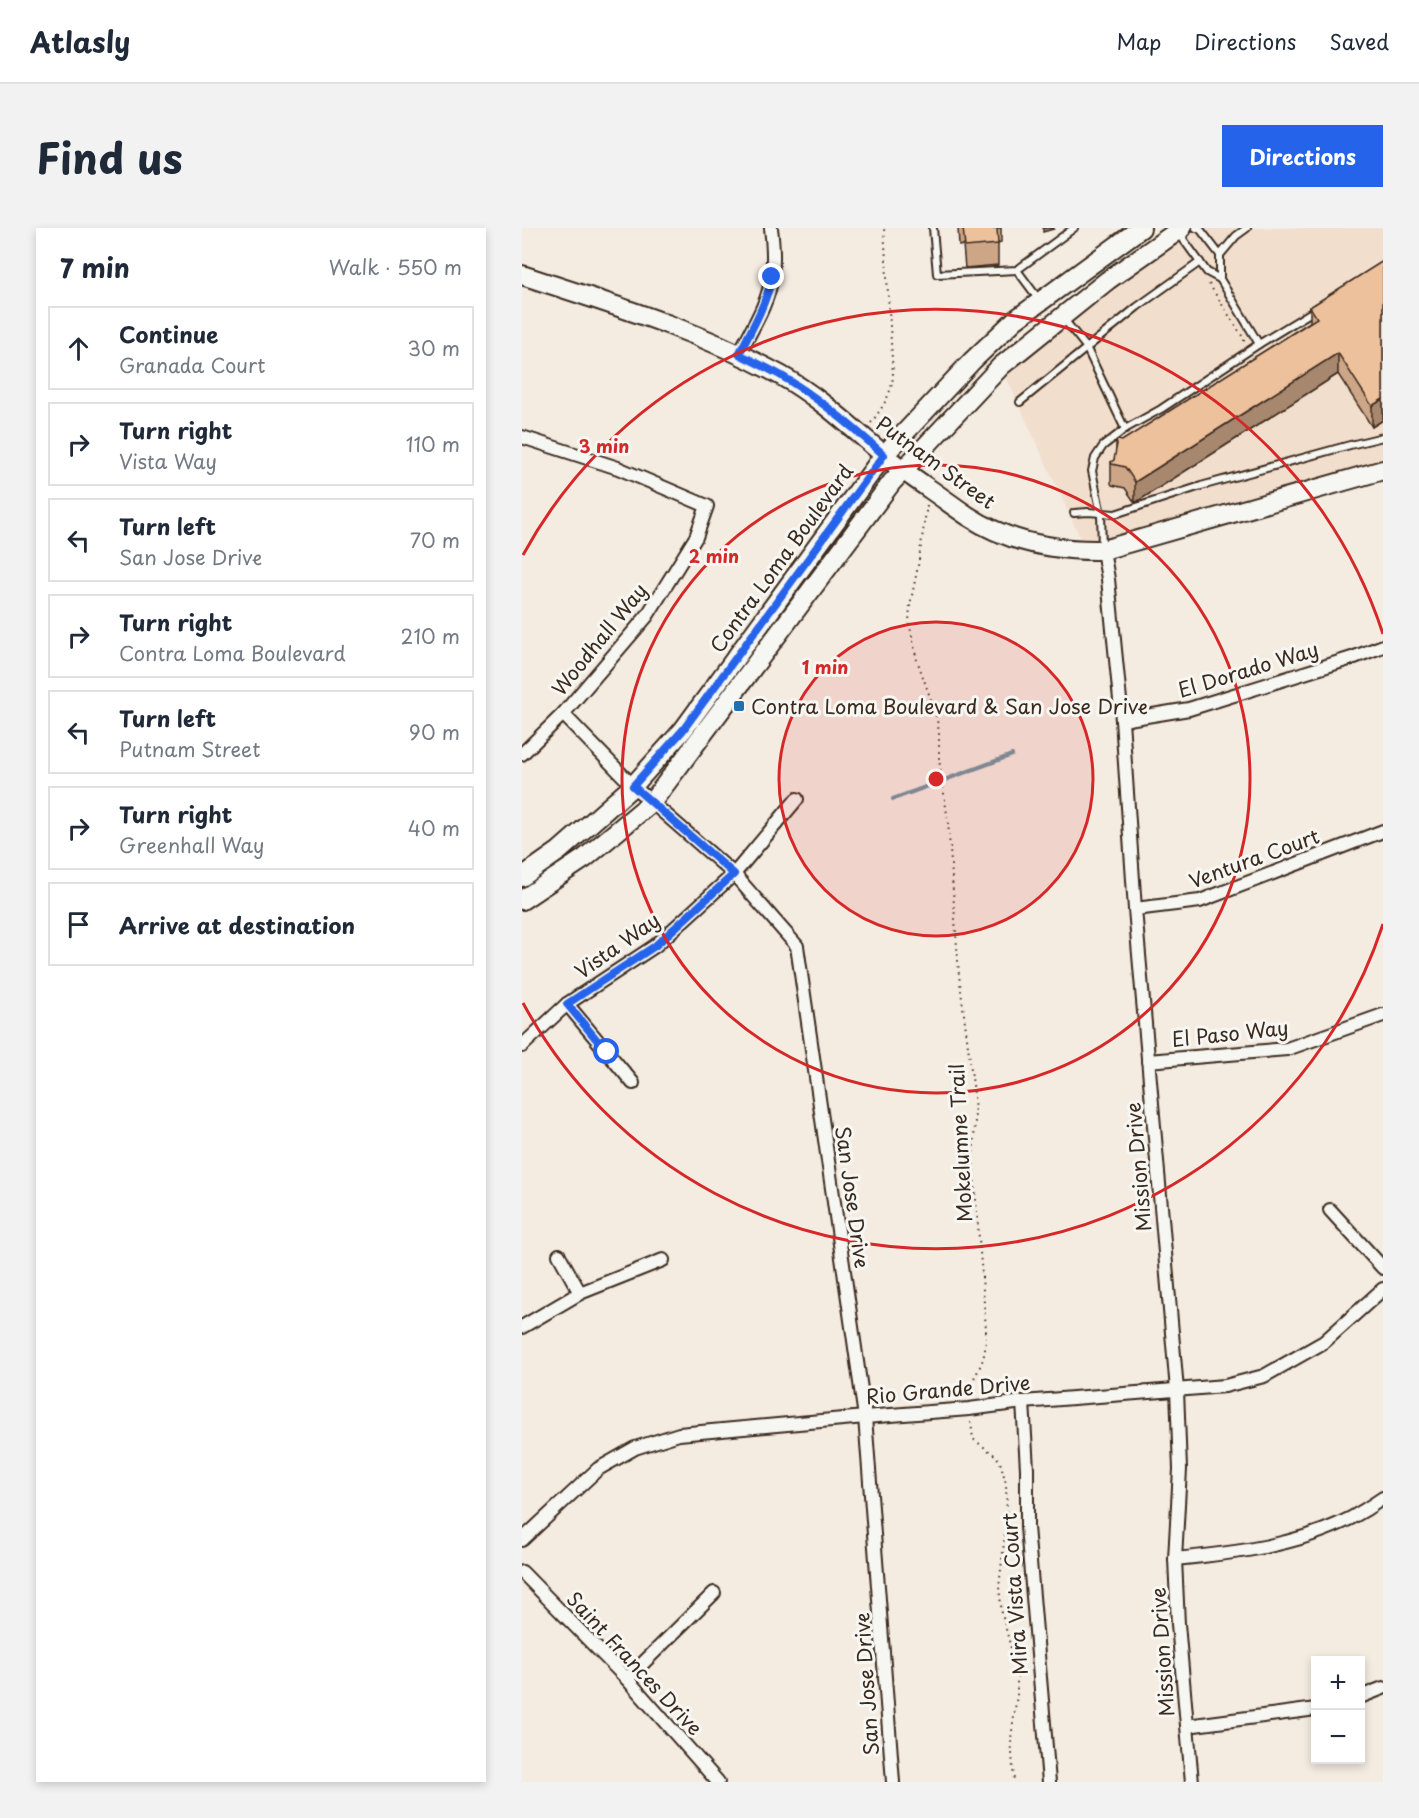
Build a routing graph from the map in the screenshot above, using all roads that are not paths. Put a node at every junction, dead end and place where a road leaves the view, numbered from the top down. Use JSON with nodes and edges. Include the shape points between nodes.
{"nodes":[{"id":1,"x":771,"y":228,"type":"edge"},
{"id":2,"x":933,"y":228,"type":"edge"},
{"id":3,"x":1074,"y":228,"type":"edge"},
{"id":4,"x":1141,"y":228,"type":"edge"},
{"id":5,"x":1183,"y":228,"type":"edge"},
{"id":6,"x":1196,"y":228,"type":"edge"},
{"id":7,"x":1247,"y":228,"type":"edge"},
{"id":8,"x":1220,"y":255,"type":"junction"},
{"id":9,"x":1200,"y":262,"type":"junction"},
{"id":10,"x":1017,"y":270,"type":"junction"},
{"id":11,"x":522,"y":274,"type":"edge"},
{"id":12,"x":1220,"y":279,"type":"junction"},
{"id":13,"x":1040,"y":301,"type":"junction"},
{"id":14,"x":1320,"y":307,"type":"edge"},
{"id":15,"x":1062,"y":316,"type":"junction"},
{"id":16,"x":1259,"y":344,"type":"junction"},
{"id":17,"x":1086,"y":347,"type":"junction"},
{"id":18,"x":739,"y":354,"type":"junction"},
{"id":19,"x":1020,"y":402,"type":"dead end"},
{"id":20,"x":1125,"y":429,"type":"junction"},
{"id":21,"x":522,"y":437,"type":"edge"},
{"id":22,"x":1383,"y":437,"type":"edge"},
{"id":23,"x":884,"y":455,"type":"junction"},
{"id":24,"x":903,"y":470,"type":"junction"},
{"id":25,"x":1383,"y":470,"type":"edge"},
{"id":26,"x":1074,"y":513,"type":"dead end"},
{"id":27,"x":1101,"y":514,"type":"junction"},
{"id":28,"x":1103,"y":550,"type":"junction"},
{"id":29,"x":1383,"y":646,"type":"edge"},
{"id":30,"x":563,"y":714,"type":"junction"},
{"id":31,"x":1122,"y":720,"type":"junction"},
{"id":32,"x":522,"y":754,"type":"edge"},
{"id":33,"x":633,"y":786,"type":"junction"},
{"id":34,"x":797,"y":799,"type":"dead end"},
{"id":35,"x":652,"y":802,"type":"junction"},
{"id":36,"x":1383,"y":831,"type":"edge"},
{"id":37,"x":734,"y":874,"type":"junction"},
{"id":38,"x":522,"y":877,"type":"edge"},
{"id":39,"x":522,"y":900,"type":"edge"},
{"id":40,"x":1135,"y":909,"type":"junction"},
{"id":41,"x":567,"y":1004,"type":"junction"},
{"id":42,"x":1383,"y":1015,"type":"edge"},
{"id":43,"x":522,"y":1046,"type":"edge"},
{"id":44,"x":1148,"y":1061,"type":"junction"},
{"id":45,"x":633,"y":1083,"type":"dead end"},
{"id":46,"x":1330,"y":1210,"type":"dead end"},
{"id":47,"x":559,"y":1255,"type":"dead end"},
{"id":48,"x":663,"y":1260,"type":"dead end"},
{"id":49,"x":1383,"y":1268,"type":"edge"},
{"id":50,"x":1383,"y":1289,"type":"edge"},
{"id":51,"x":580,"y":1293,"type":"junction"},
{"id":52,"x":522,"y":1327,"type":"edge"},
{"id":53,"x":1177,"y":1390,"type":"junction"},
{"id":54,"x":1023,"y":1402,"type":"junction"},
{"id":55,"x":865,"y":1417,"type":"junction"},
{"id":56,"x":1383,"y":1498,"type":"edge"},
{"id":57,"x":522,"y":1540,"type":"edge"},
{"id":58,"x":1175,"y":1559,"type":"junction"},
{"id":59,"x":522,"y":1572,"type":"edge"},
{"id":60,"x":714,"y":1593,"type":"dead end"},
{"id":61,"x":627,"y":1679,"type":"junction"},
{"id":62,"x":1383,"y":1688,"type":"edge"},
{"id":63,"x":1365,"y":1695,"type":"edge"},
{"id":64,"x":1311,"y":1710,"type":"edge"},
{"id":65,"x":1187,"y":1726,"type":"junction"},
{"id":66,"x":718,"y":1782,"type":"edge"},
{"id":67,"x":893,"y":1782,"type":"edge"},
{"id":68,"x":1049,"y":1782,"type":"edge"},
{"id":69,"x":1192,"y":1782,"type":"edge"}],
"edges":[{"from":1,"to":18,"type":"street","via":[[770,287]]},
{"from":2,"to":10,"type":"lane","via":[[937,274]]},
{"from":3,"to":10,"type":"lane"},
{"from":4,"to":13,"type":"main road","name":"Contra Loma Boulevard"},
{"from":5,"to":9,"type":"lane","via":[[1183,238]]},
{"from":5,"to":15,"type":"main road"},
{"from":6,"to":8,"type":"lane"},
{"from":7,"to":8,"type":"lane"},
{"from":8,"to":12,"type":"lane"},
{"from":9,"to":12,"type":"lane","via":[[1207,272]]},
{"from":9,"to":17,"type":"lane"},
{"from":10,"to":13,"type":"lane"},
{"from":11,"to":18,"type":"main road","name":"Putnam Street","via":[[646,315]]},
{"from":12,"to":16,"type":"lane"},
{"from":13,"to":23,"type":"main road","name":"Contra Loma Boulevard","via":[[1014,320]]},
{"from":14,"to":16,"type":"lane"},
{"from":15,"to":17,"type":"lane"},
{"from":15,"to":24,"type":"main road","via":[[1001,366]]},
{"from":16,"to":20,"type":"lane"},
{"from":17,"to":19,"type":"lane"},
{"from":17,"to":20,"type":"lane"},
{"from":18,"to":23,"type":"main road","name":"Putnam Street","via":[[782,376]]},
{"from":20,"to":27,"type":"lane","via":[[1103,446],[1095,458],[1092,471]]},
{"from":21,"to":30,"type":"street","name":"Woodhall Way","via":[[618,468],[707,506],[696,537],[647,616]]},
{"from":22,"to":27,"type":"lane","via":[[1201,486],[1115,514]]},
{"from":23,"to":24,"type":"main road","name":"Putnam Street"},
{"from":23,"to":33,"type":"main road","name":"Contra Loma Boulevard","via":[[683,730]]},
{"from":24,"to":28,"type":"main road","name":"Putnam Street","via":[[969,517],[1006,536],[1051,548]]},
{"from":24,"to":35,"type":"main road"},
{"from":25,"to":28,"type":"main road","name":"Putnam Street"},
{"from":26,"to":27,"type":"lane"},
{"from":27,"to":28,"type":"lane"},
{"from":28,"to":31,"type":"street","name":"Mission Drive"},
{"from":29,"to":31,"type":"street","name":"El Dorado Way","via":[[1189,709]]},
{"from":30,"to":32,"type":"street","name":"Woodhall Way"},
{"from":30,"to":33,"type":"street","name":"San Jose Drive"},
{"from":31,"to":40,"type":"street","name":"Mission Drive"},
{"from":33,"to":35,"type":"street","name":"San Jose Drive"},
{"from":33,"to":38,"type":"main road","name":"Contra Loma Boulevard","via":[[559,851]]},
{"from":34,"to":37,"type":"street","name":"Vista Way"},
{"from":35,"to":37,"type":"street","name":"San Jose Drive"},
{"from":35,"to":39,"type":"main road","via":[[585,858]]},
{"from":36,"to":40,"type":"street","name":"Ventura Court","via":[[1200,901]]},
{"from":37,"to":41,"type":"street","name":"Vista Way","via":[[655,946]]},
{"from":37,"to":55,"type":"street","name":"San Jose Drive","via":[[797,946]]},
{"from":40,"to":44,"type":"street","name":"Mission Drive"},
{"from":41,"to":43,"type":"street","name":"Vista Way"},
{"from":41,"to":45,"type":"street"},
{"from":42,"to":44,"type":"street","name":"El Paso Way","via":[[1287,1049]]},
{"from":44,"to":53,"type":"street","name":"Mission Drive"},
{"from":46,"to":49,"type":"street"},
{"from":47,"to":51,"type":"street"},
{"from":48,"to":51,"type":"street"},
{"from":50,"to":53,"type":"street","name":"Rio Grande Drive","via":[[1324,1342],[1264,1376],[1226,1386]]},
{"from":51,"to":52,"type":"street"},
{"from":53,"to":54,"type":"street","name":"Rio Grande Drive"},
{"from":53,"to":58,"type":"street","name":"Mission Drive","via":[[1180,1469]]},
{"from":54,"to":55,"type":"street","name":"Rio Grande Drive"},
{"from":54,"to":68,"type":"street","name":"Mira Vista Court","via":[[1027,1527]]},
{"from":55,"to":57,"type":"street","name":"Rio Grande Drive","via":[[680,1434],[635,1448],[598,1469]]},
{"from":55,"to":67,"type":"street","name":"San Jose Drive"},
{"from":56,"to":58,"type":"street","via":[[1351,1518],[1288,1541],[1234,1553]]},
{"from":58,"to":65,"type":"street","name":"Mission Drive"},
{"from":59,"to":61,"type":"street","name":"Saint Frances Drive"},
{"from":60,"to":61,"type":"street"},
{"from":61,"to":66,"type":"street","name":"Saint Frances Drive"},
{"from":62,"to":63,"type":"street"},
{"from":64,"to":65,"type":"street"},
{"from":65,"to":69,"type":"street","name":"Mission Drive"}]}
